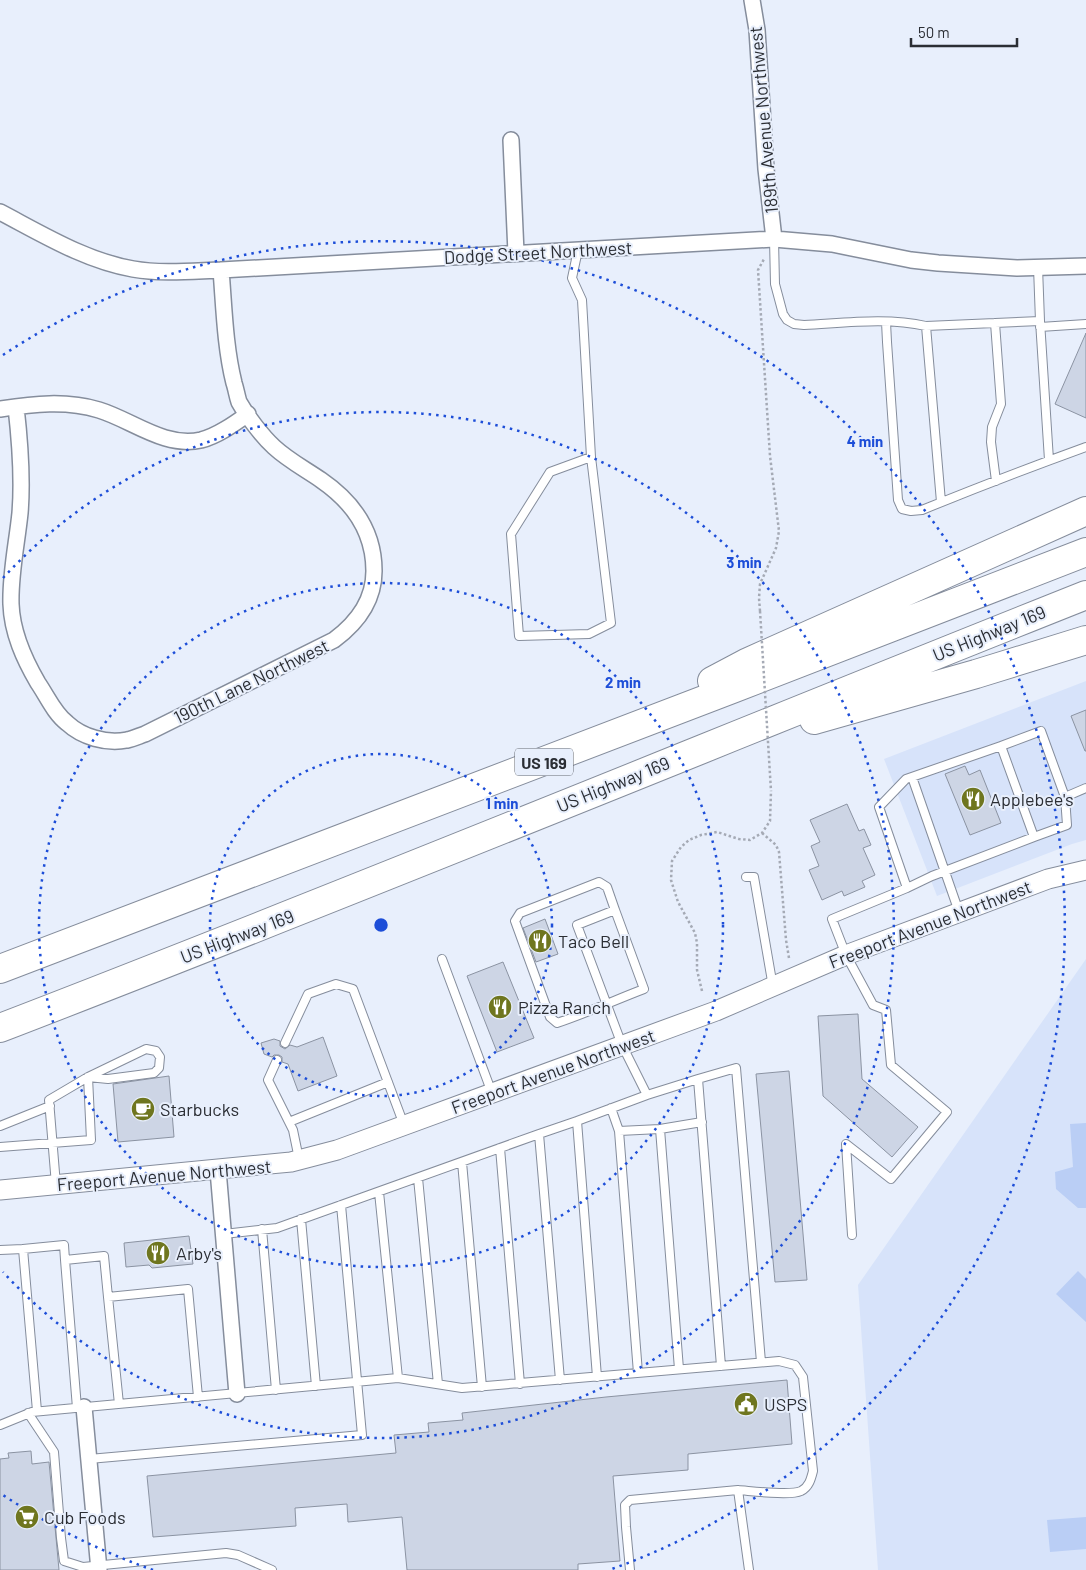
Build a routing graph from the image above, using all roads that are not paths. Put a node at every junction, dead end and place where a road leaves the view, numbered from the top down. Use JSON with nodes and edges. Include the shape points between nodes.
{"nodes":[{"id":1,"x":752,"y":0,"type":"edge"},
{"id":2,"x":511,"y":140,"type":"dead end"},
{"id":3,"x":0,"y":212,"type":"edge"},
{"id":4,"x":774,"y":239,"type":"junction"},
{"id":5,"x":578,"y":250,"type":"junction"},
{"id":6,"x":516,"y":253,"type":"junction"},
{"id":7,"x":1086,"y":266,"type":"edge"},
{"id":8,"x":1038,"y":267,"type":"junction"},
{"id":9,"x":221,"y":270,"type":"junction"},
{"id":10,"x":886,"y":322,"type":"junction"},
{"id":11,"x":995,"y":323,"type":"junction"},
{"id":12,"x":1040,"y":324,"type":"junction"},
{"id":13,"x":1086,"y":324,"type":"edge"},
{"id":14,"x":926,"y":326,"type":"junction"},
{"id":15,"x":16,"y":407,"type":"junction"},
{"id":16,"x":0,"y":409,"type":"edge"},
{"id":17,"x":248,"y":414,"type":"junction"},
{"id":18,"x":1086,"y":447,"type":"edge"},
{"id":19,"x":591,"y":457,"type":"junction"},
{"id":20,"x":1049,"y":460,"type":"junction"},
{"id":21,"x":996,"y":481,"type":"junction"},
{"id":22,"x":941,"y":502,"type":"junction"},
{"id":23,"x":1086,"y":510,"type":"edge"},
{"id":24,"x":1086,"y":552,"type":"edge"},
{"id":25,"x":1086,"y":595,"type":"edge"},
{"id":26,"x":1086,"y":640,"type":"edge"},
{"id":27,"x":602,"y":740,"type":"junction"},
{"id":28,"x":1002,"y":746,"type":"junction"},
{"id":29,"x":671,"y":761,"type":"junction"},
{"id":30,"x":912,"y":777,"type":"junction"},
{"id":31,"x":1086,"y":788,"type":"edge"},
{"id":32,"x":1066,"y":797,"type":"junction"},
{"id":33,"x":1034,"y":837,"type":"junction"},
{"id":34,"x":1086,"y":870,"type":"edge"},
{"id":35,"x":945,"y":872,"type":"junction"},
{"id":36,"x":746,"y":877,"type":"dead end"},
{"id":37,"x":907,"y":888,"type":"junction"},
{"id":38,"x":615,"y":910,"type":"junction"},
{"id":39,"x":960,"y":912,"type":"junction"},
{"id":40,"x":846,"y":955,"type":"junction"},
{"id":41,"x":442,"y":959,"type":"dead end"},
{"id":42,"x":0,"y":969,"type":"edge"},
{"id":43,"x":773,"y":986,"type":"junction"},
{"id":44,"x":607,"y":1004,"type":"junction"},
{"id":45,"x":0,"y":1028,"type":"edge"},
{"id":46,"x":285,"y":1043,"type":"dead end"},
{"id":47,"x":622,"y":1046,"type":"junction"},
{"id":48,"x":277,"y":1060,"type":"dead end"},
{"id":49,"x":88,"y":1077,"type":"junction"},
{"id":50,"x":698,"y":1080,"type":"junction"},
{"id":51,"x":388,"y":1082,"type":"junction"},
{"id":52,"x":492,"y":1093,"type":"junction"},
{"id":53,"x":647,"y":1095,"type":"junction"},
{"id":54,"x":50,"y":1106,"type":"junction"},
{"id":55,"x":611,"y":1108,"type":"junction"},
{"id":56,"x":577,"y":1121,"type":"junction"},
{"id":57,"x":289,"y":1122,"type":"junction"},
{"id":58,"x":702,"y":1122,"type":"junction"},
{"id":59,"x":404,"y":1125,"type":"junction"},
{"id":60,"x":0,"y":1126,"type":"edge"},
{"id":61,"x":660,"y":1129,"type":"junction"},
{"id":62,"x":619,"y":1131,"type":"junction"},
{"id":63,"x":539,"y":1134,"type":"junction"},
{"id":64,"x":53,"y":1143,"type":"junction"},
{"id":65,"x":0,"y":1147,"type":"edge"},
{"id":66,"x":500,"y":1148,"type":"junction"},
{"id":67,"x":300,"y":1161,"type":"junction"},
{"id":68,"x":462,"y":1162,"type":"junction"},
{"id":69,"x":218,"y":1170,"type":"junction"},
{"id":70,"x":418,"y":1178,"type":"junction"},
{"id":71,"x":56,"y":1185,"type":"junction"},
{"id":72,"x":0,"y":1190,"type":"edge"},
{"id":73,"x":379,"y":1192,"type":"junction"},
{"id":74,"x":341,"y":1205,"type":"junction"},
{"id":75,"x":301,"y":1219,"type":"junction"},
{"id":76,"x":262,"y":1230,"type":"junction"},
{"id":77,"x":224,"y":1234,"type":"junction"},
{"id":78,"x":852,"y":1235,"type":"dead end"},
{"id":79,"x":22,"y":1249,"type":"junction"},
{"id":80,"x":0,"y":1250,"type":"edge"},
{"id":81,"x":65,"y":1260,"type":"junction"},
{"id":82,"x":108,"y":1297,"type":"junction"},
{"id":83,"x":761,"y":1362,"type":"junction"},
{"id":84,"x":721,"y":1366,"type":"junction"},
{"id":85,"x":679,"y":1369,"type":"junction"},
{"id":86,"x":638,"y":1373,"type":"junction"},
{"id":87,"x":597,"y":1377,"type":"junction"},
{"id":88,"x":398,"y":1378,"type":"junction"},
{"id":89,"x":560,"y":1380,"type":"junction"},
{"id":90,"x":358,"y":1382,"type":"junction"},
{"id":91,"x":438,"y":1384,"type":"junction"},
{"id":92,"x":520,"y":1384,"type":"junction"},
{"id":93,"x":316,"y":1386,"type":"junction"},
{"id":94,"x":482,"y":1387,"type":"junction"},
{"id":95,"x":276,"y":1390,"type":"junction"},
{"id":96,"x":237,"y":1394,"type":"junction"},
{"id":97,"x":198,"y":1397,"type":"junction"},
{"id":98,"x":119,"y":1404,"type":"junction"},
{"id":99,"x":80,"y":1407,"type":"junction"},
{"id":100,"x":37,"y":1411,"type":"junction"},
{"id":101,"x":28,"y":1413,"type":"junction"},
{"id":102,"x":0,"y":1425,"type":"edge"},
{"id":103,"x":89,"y":1459,"type":"junction"},
{"id":104,"x":738,"y":1490,"type":"junction"},
{"id":105,"x":99,"y":1568,"type":"edge"},
{"id":106,"x":272,"y":1570,"type":"edge"},
{"id":107,"x":630,"y":1570,"type":"edge"},
{"id":108,"x":749,"y":1570,"type":"edge"}],
"edges":[{"from":1,"to":4,"type":"street","name":"189th Avenue Northwest"},
{"from":2,"to":6,"type":"street"},
{"from":3,"to":9,"type":"street","name":"Dodge Street Northwest","via":[[68,247],[113,265],[154,272]]},
{"from":4,"to":5,"type":"street","name":"Dodge Street Northwest"},
{"from":4,"to":8,"type":"street","name":"Dodge Street Northwest","via":[[832,244],[938,263]]},
{"from":4,"to":10,"type":"lane","via":[[775,284],[787,320],[804,325]]},
{"from":5,"to":6,"type":"street","name":"Dodge Street Northwest"},
{"from":5,"to":19,"type":"lane","via":[[572,278],[582,300]]},
{"from":6,"to":9,"type":"street","name":"Dodge Street Northwest"},
{"from":7,"to":8,"type":"street","name":"Dodge Street Northwest"},
{"from":8,"to":12,"type":"lane"},
{"from":9,"to":17,"type":"street","name":"190th Lane Northwest","via":[[230,363],[239,401]]},
{"from":10,"to":14,"type":"lane"},
{"from":10,"to":22,"type":"lane","via":[[898,500],[902,509],[911,511]]},
{"from":11,"to":12,"type":"lane"},
{"from":11,"to":14,"type":"lane"},
{"from":11,"to":21,"type":"lane","via":[[1001,404],[992,427],[991,442]]},
{"from":12,"to":13,"type":"lane"},
{"from":12,"to":20,"type":"lane"},
{"from":14,"to":22,"type":"lane"},
{"from":15,"to":16,"type":"street"},
{"from":15,"to":17,"type":"street","via":[[60,403],[79,405],[117,416],[170,440],[186,441],[214,435]]},
{"from":15,"to":17,"type":"street","name":"190th Lane Northwest","via":[[21,492],[11,605],[18,644],[36,679],[66,723],[93,738],[110,741],[145,734],[325,645],[347,630],[366,606],[374,580],[374,562],[371,543],[352,506],[274,447]]},
{"from":18,"to":20,"type":"lane"},
{"from":19,"to":19,"type":"lane","via":[[611,623],[589,634],[519,636],[511,534],[550,472]]},
{"from":20,"to":21,"type":"lane"},
{"from":21,"to":22,"type":"lane"},
{"from":23,"to":27,"type":"highway","via":[[746,663]]},
{"from":24,"to":27,"type":"highway","number":"US 169"},
{"from":25,"to":29,"type":"highway","name":"US Highway 169","number":"US 169"},
{"from":26,"to":29,"type":"highway"},
{"from":27,"to":42,"type":"highway","number":"US 169"},
{"from":28,"to":30,"type":"lane"},
{"from":28,"to":32,"type":"lane","via":[[1041,731]]},
{"from":28,"to":33,"type":"lane"},
{"from":29,"to":45,"type":"highway","name":"US Highway 169","number":"US 169","via":[[260,928]]},
{"from":30,"to":35,"type":"lane"},
{"from":30,"to":37,"type":"lane","via":[[906,779],[879,807]]},
{"from":31,"to":32,"type":"lane"},
{"from":32,"to":33,"type":"lane","via":[[1066,825]]},
{"from":33,"to":35,"type":"lane"},
{"from":34,"to":39,"type":"street","name":"Freeport Avenue Northwest","via":[[1048,879]]},
{"from":35,"to":37,"type":"lane"},
{"from":35,"to":39,"type":"lane"},
{"from":36,"to":43,"type":"lane","via":[[754,877]]},
{"from":37,"to":40,"type":"lane","via":[[832,919]]},
{"from":38,"to":44,"type":"lane","via":[[644,988]]},
{"from":38,"to":44,"type":"lane","via":[[577,925]]},
{"from":38,"to":44,"type":"lane","via":[[607,887],[599,882],[520,913],[515,921],[550,1017],[558,1023]]},
{"from":39,"to":40,"type":"street","name":"Freeport Avenue Northwest"},
{"from":40,"to":43,"type":"street","name":"Freeport Avenue Northwest"},
{"from":40,"to":78,"type":"lane","via":[[873,1005],[886,1010],[891,1066],[947,1112],[891,1179],[846,1144]]},
{"from":41,"to":52,"type":"lane"},
{"from":43,"to":47,"type":"street","name":"Freeport Avenue Northwest"},
{"from":44,"to":47,"type":"lane"},
{"from":46,"to":51,"type":"lane","via":[[308,994],[336,984],[353,989]]},
{"from":47,"to":52,"type":"street","name":"Freeport Avenue Northwest"},
{"from":47,"to":53,"type":"lane"},
{"from":48,"to":57,"type":"lane","via":[[268,1080]]},
{"from":49,"to":49,"type":"lane","via":[[146,1049],[156,1051],[160,1057],[159,1068],[154,1073],[108,1079]]},
{"from":49,"to":54,"type":"lane","via":[[50,1100]]},
{"from":49,"to":64,"type":"lane","via":[[91,1140]]},
{"from":50,"to":53,"type":"lane"},
{"from":50,"to":58,"type":"lane"},
{"from":50,"to":83,"type":"lane","via":[[736,1068]]},
{"from":51,"to":57,"type":"lane"},
{"from":51,"to":59,"type":"lane"},
{"from":52,"to":59,"type":"street","name":"Freeport Avenue Northwest"},
{"from":53,"to":55,"type":"lane"},
{"from":54,"to":60,"type":"lane"},
{"from":54,"to":64,"type":"lane"},
{"from":55,"to":56,"type":"lane"},
{"from":55,"to":62,"type":"lane"},
{"from":56,"to":63,"type":"lane"},
{"from":56,"to":87,"type":"lane"},
{"from":57,"to":67,"type":"lane"},
{"from":58,"to":61,"type":"lane"},
{"from":58,"to":84,"type":"lane"},
{"from":59,"to":67,"type":"street","name":"Freeport Avenue Northwest"},
{"from":61,"to":62,"type":"lane"},
{"from":61,"to":85,"type":"lane"},
{"from":62,"to":86,"type":"lane"},
{"from":63,"to":66,"type":"lane"},
{"from":63,"to":89,"type":"lane"},
{"from":64,"to":65,"type":"lane"},
{"from":64,"to":71,"type":"lane"},
{"from":66,"to":68,"type":"lane"},
{"from":66,"to":92,"type":"lane"},
{"from":67,"to":69,"type":"street","name":"Freeport Avenue Northwest"},
{"from":68,"to":70,"type":"lane"},
{"from":68,"to":94,"type":"lane"},
{"from":69,"to":71,"type":"street","name":"Freeport Avenue Northwest"},
{"from":69,"to":77,"type":"street"},
{"from":70,"to":73,"type":"lane"},
{"from":70,"to":91,"type":"lane"},
{"from":71,"to":72,"type":"street","name":"Freeport Avenue Northwest"},
{"from":73,"to":74,"type":"lane"},
{"from":73,"to":88,"type":"lane"},
{"from":74,"to":75,"type":"lane"},
{"from":74,"to":90,"type":"lane"},
{"from":75,"to":76,"type":"lane"},
{"from":75,"to":93,"type":"lane"},
{"from":76,"to":77,"type":"lane"},
{"from":76,"to":95,"type":"lane"},
{"from":77,"to":96,"type":"street"},
{"from":79,"to":80,"type":"lane"},
{"from":79,"to":81,"type":"lane","via":[[64,1245]]},
{"from":79,"to":100,"type":"lane"},
{"from":81,"to":82,"type":"lane","via":[[104,1256]]},
{"from":81,"to":99,"type":"lane"},
{"from":82,"to":97,"type":"lane","via":[[188,1289]]},
{"from":82,"to":98,"type":"lane"},
{"from":83,"to":84,"type":"lane"},
{"from":83,"to":104,"type":"lane","via":[[779,1361],[794,1365],[803,1377],[813,1472],[810,1483],[801,1491]]},
{"from":84,"to":85,"type":"lane"},
{"from":85,"to":86,"type":"lane"},
{"from":86,"to":87,"type":"lane"},
{"from":87,"to":89,"type":"lane"},
{"from":88,"to":90,"type":"lane"},
{"from":88,"to":91,"type":"lane"},
{"from":89,"to":92,"type":"lane"},
{"from":90,"to":93,"type":"lane"},
{"from":90,"to":103,"type":"lane","via":[[362,1435]]},
{"from":91,"to":94,"type":"lane"},
{"from":92,"to":94,"type":"lane"},
{"from":93,"to":95,"type":"lane"},
{"from":95,"to":96,"type":"lane"},
{"from":96,"to":97,"type":"lane"},
{"from":97,"to":98,"type":"lane"},
{"from":98,"to":99,"type":"lane"},
{"from":99,"to":100,"type":"lane"},
{"from":99,"to":103,"type":"street"},
{"from":100,"to":101,"type":"lane"},
{"from":101,"to":102,"type":"lane"},
{"from":101,"to":105,"type":"lane","via":[[54,1452],[64,1561]]},
{"from":103,"to":105,"type":"street"},
{"from":104,"to":107,"type":"lane","via":[[630,1500],[625,1505]]},
{"from":104,"to":108,"type":"lane"},
{"from":105,"to":106,"type":"lane","via":[[226,1554],[238,1555]]}]}
